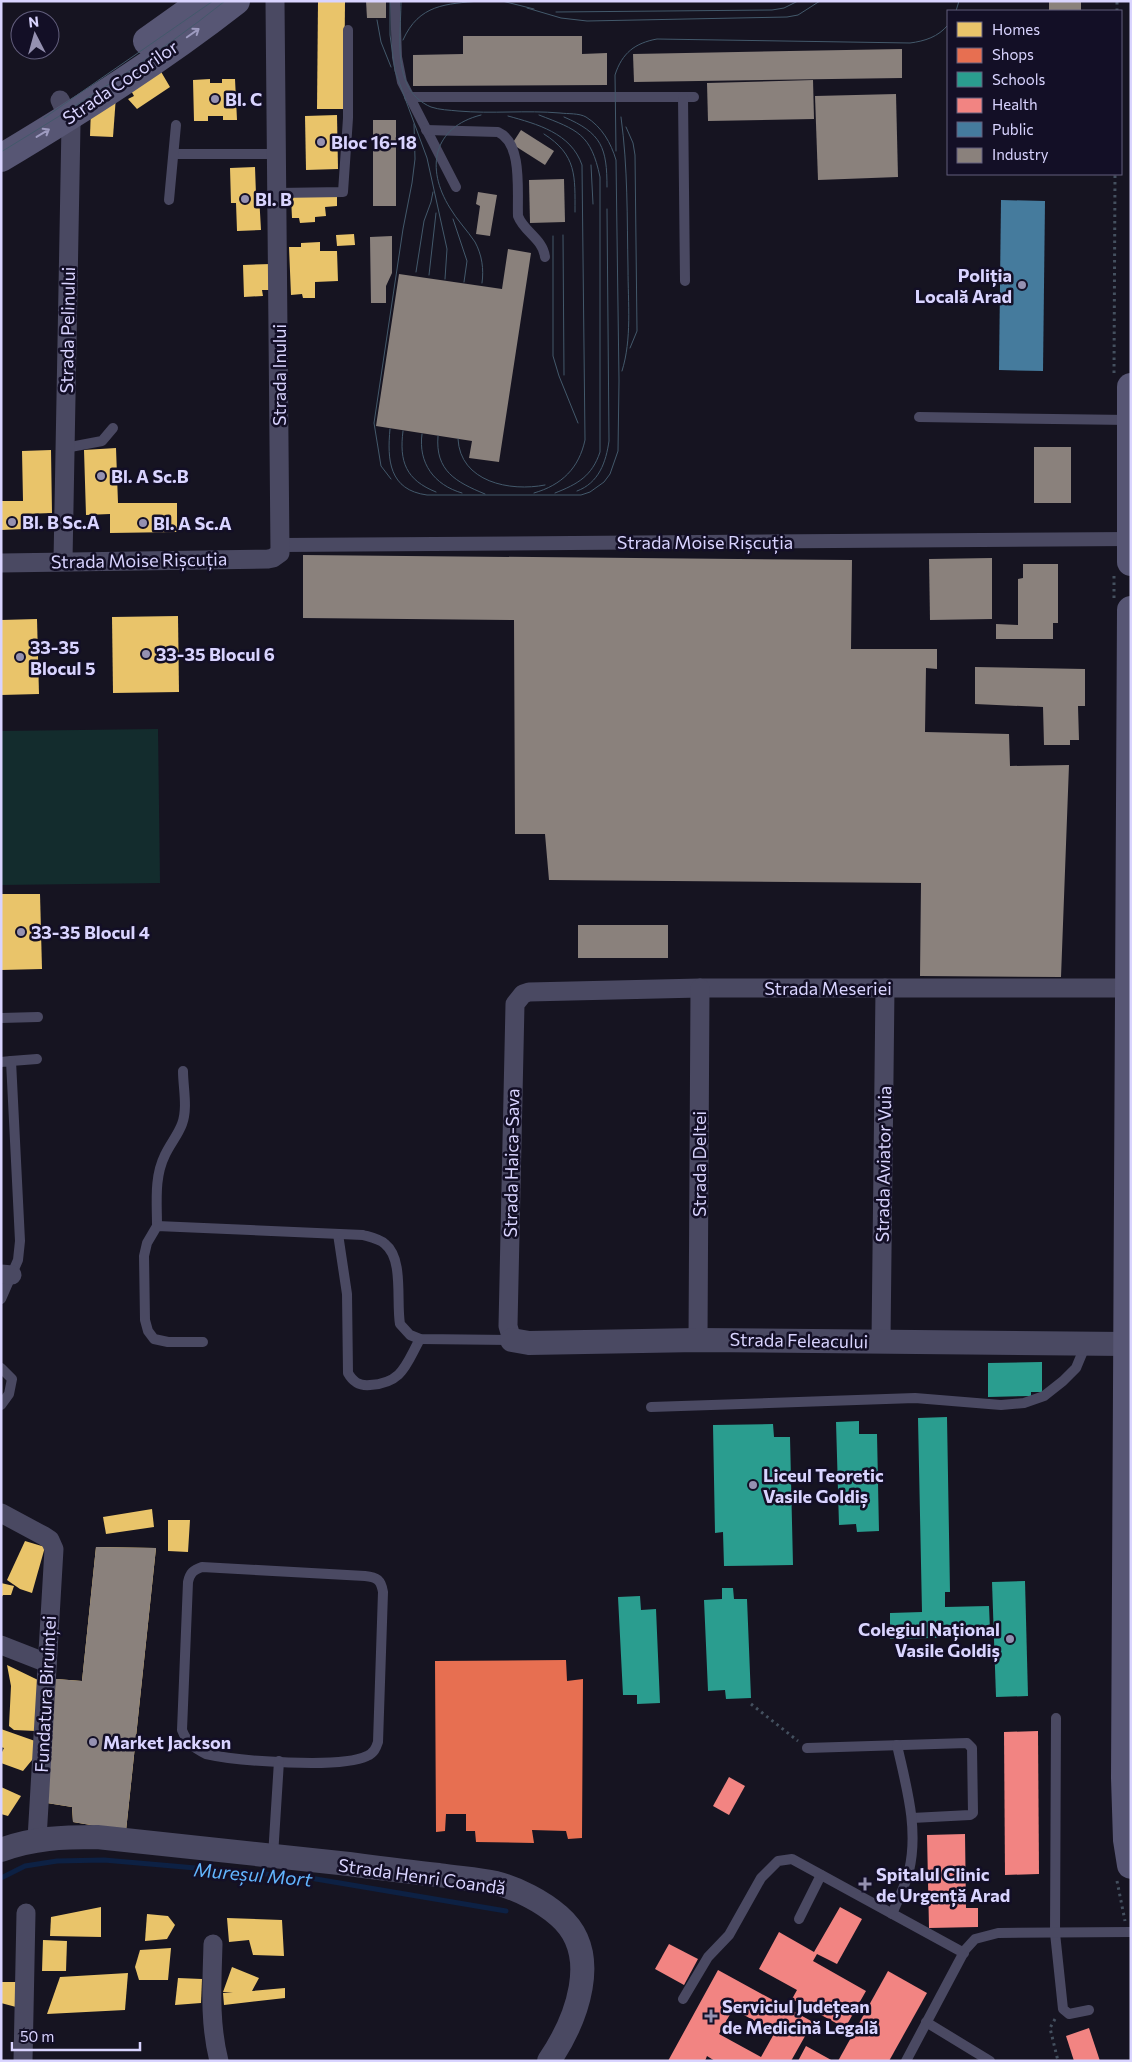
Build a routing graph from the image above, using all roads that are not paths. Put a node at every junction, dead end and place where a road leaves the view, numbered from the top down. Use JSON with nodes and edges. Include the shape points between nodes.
{"nodes":[{"id":1,"x":203,"y":1,"type":"edge"},
{"id":2,"x":236,"y":1,"type":"edge"},
{"id":3,"x":275,"y":1,"type":"edge"},
{"id":4,"x":395,"y":1,"type":"edge"},
{"id":5,"x":348,"y":30,"type":"dead end"},
{"id":6,"x":683,"y":97,"type":"junction"},
{"id":7,"x":694,"y":97,"type":"dead end"},
{"id":8,"x":409,"y":98,"type":"junction"},
{"id":9,"x":64,"y":109,"type":"junction"},
{"id":10,"x":176,"y":125,"type":"dead end"},
{"id":11,"x":426,"y":130,"type":"junction"},
{"id":12,"x":1,"y":138,"type":"edge"},
{"id":13,"x":174,"y":154,"type":"junction"},
{"id":14,"x":276,"y":154,"type":"junction"},
{"id":15,"x":1,"y":158,"type":"edge"},
{"id":16,"x":456,"y":187,"type":"dead end"},
{"id":17,"x":278,"y":193,"type":"junction"},
{"id":18,"x":169,"y":200,"type":"dead end"},
{"id":19,"x":545,"y":257,"type":"dead end"},
{"id":20,"x":685,"y":281,"type":"dead end"},
{"id":21,"x":1131,"y":387,"type":"edge"},
{"id":22,"x":919,"y":417,"type":"dead end"},
{"id":23,"x":1130,"y":420,"type":"edge"},
{"id":24,"x":113,"y":428,"type":"dead end"},
{"id":25,"x":65,"y":448,"type":"junction"},
{"id":26,"x":1130,"y":539,"type":"edge"},
{"id":27,"x":1130,"y":547,"type":"edge"},
{"id":28,"x":279,"y":551,"type":"junction"},
{"id":29,"x":63,"y":561,"type":"junction"},
{"id":30,"x":1131,"y":562,"type":"edge"},
{"id":31,"x":1,"y":563,"type":"edge"},
{"id":32,"x":1131,"y":610,"type":"edge"},
{"id":33,"x":700,"y":988,"type":"junction"},
{"id":34,"x":885,"y":988,"type":"junction"},
{"id":35,"x":1128,"y":988,"type":"junction"},
{"id":36,"x":529,"y":992,"type":"joint"},
{"id":37,"x":38,"y":1017,"type":"dead end"},
{"id":38,"x":1,"y":1018,"type":"edge"},
{"id":39,"x":36,"y":1059,"type":"dead end"},
{"id":40,"x":6,"y":1062,"type":"edge"},
{"id":41,"x":182,"y":1071,"type":"dead end"},
{"id":42,"x":158,"y":1226,"type":"junction"},
{"id":43,"x":338,"y":1234,"type":"junction"},
{"id":44,"x":7,"y":1275,"type":"edge"},
{"id":45,"x":1,"y":1300,"type":"edge"},
{"id":46,"x":420,"y":1338,"type":"junction"},
{"id":47,"x":512,"y":1340,"type":"junction"},
{"id":48,"x":698,"y":1340,"type":"junction"},
{"id":49,"x":881,"y":1341,"type":"junction"},
{"id":50,"x":203,"y":1342,"type":"dead end"},
{"id":51,"x":1086,"y":1344,"type":"junction"},
{"id":52,"x":1126,"y":1344,"type":"junction"},
{"id":53,"x":1,"y":1368,"type":"edge"},
{"id":54,"x":1,"y":1405,"type":"edge"},
{"id":55,"x":651,"y":1407,"type":"dead end"},
{"id":56,"x":1128,"y":1492,"type":"edge"},
{"id":57,"x":1,"y":1514,"type":"edge"},
{"id":58,"x":1128,"y":1635,"type":"edge"},
{"id":59,"x":1,"y":1645,"type":"edge"},
{"id":60,"x":47,"y":1663,"type":"junction"},
{"id":61,"x":1056,"y":1718,"type":"dead end"},
{"id":62,"x":897,"y":1745,"type":"junction"},
{"id":63,"x":807,"y":1748,"type":"road end"},
{"id":64,"x":279,"y":1760,"type":"junction"},
{"id":65,"x":912,"y":1818,"type":"junction"},
{"id":66,"x":37,"y":1839,"type":"junction"},
{"id":67,"x":1,"y":1850,"type":"edge"},
{"id":68,"x":273,"y":1856,"type":"junction"},
{"id":69,"x":1131,"y":1865,"type":"edge"},
{"id":70,"x":821,"y":1875,"type":"junction"},
{"id":71,"x":26,"y":1913,"type":"dead end"},
{"id":72,"x":892,"y":1914,"type":"junction"},
{"id":73,"x":799,"y":1919,"type":"dead end"},
{"id":74,"x":1131,"y":1932,"type":"edge"},
{"id":75,"x":1055,"y":1933,"type":"junction"},
{"id":76,"x":213,"y":1944,"type":"dead end"},
{"id":77,"x":964,"y":1953,"type":"junction"},
{"id":78,"x":683,"y":1999,"type":"dead end"},
{"id":79,"x":1089,"y":2010,"type":"dead end"},
{"id":80,"x":926,"y":2022,"type":"junction"},
{"id":81,"x":24,"y":2061,"type":"edge"},
{"id":82,"x":219,"y":2061,"type":"edge"},
{"id":83,"x":529,"y":2061,"type":"edge"},
{"id":84,"x":548,"y":2061,"type":"edge"},
{"id":85,"x":906,"y":2061,"type":"edge"},
{"id":86,"x":990,"y":2061,"type":"edge"}],
"edges":[{"from":1,"to":9,"type":"main road","name":"Strada Cocorilor"},
{"from":9,"to":2,"type":"main road","name":"Strada Cocorilor","one_way":true,"via":[[182,41]]},
{"from":3,"to":14,"type":"street","name":"Strada Inului"},
{"from":4,"to":8,"type":"lane","via":[[396,57]]},
{"from":5,"to":17,"type":"lane","via":[[348,118],[343,192]]},
{"from":6,"to":7,"type":"lane"},
{"from":6,"to":8,"type":"lane"},
{"from":6,"to":20,"type":"lane"},
{"from":8,"to":11,"type":"lane"},
{"from":9,"to":12,"type":"main road","name":"Strada Cocorilor"},
{"from":15,"to":9,"type":"main road","name":"Strada Cocorilor","one_way":true},
{"from":9,"to":25,"type":"street","name":"Strada Pelinului","via":[[71,124]]},
{"from":10,"to":13,"type":"lane"},
{"from":11,"to":16,"type":"lane"},
{"from":11,"to":19,"type":"lane","via":[[498,132],[505,136],[517,164],[518,216],[542,245]]},
{"from":13,"to":14,"type":"lane"},
{"from":13,"to":18,"type":"lane"},
{"from":14,"to":17,"type":"street","name":"Strada Inului"},
{"from":17,"to":28,"type":"street","name":"Strada Inului"},
{"from":21,"to":23,"type":"main road"},
{"from":22,"to":23,"type":"lane"},
{"from":23,"to":26,"type":"main road"},
{"from":24,"to":25,"type":"lane","via":[[102,440]]},
{"from":25,"to":29,"type":"street","name":"Strada Pelinului"},
{"from":26,"to":27,"type":"main road"},
{"from":26,"to":28,"type":"street","name":"Strada Moise Rișcuția"},
{"from":27,"to":30,"type":"main road"},
{"from":28,"to":29,"type":"street","name":"Strada Moise Rișcuția","via":[[268,559]]},
{"from":29,"to":31,"type":"street","name":"Strada Moise Rișcuția"},
{"from":32,"to":35,"type":"main road"},
{"from":33,"to":34,"type":"street","name":"Strada Meseriei"},
{"from":33,"to":36,"type":"street","name":"Strada Meseriei"},
{"from":33,"to":48,"type":"street","name":"Strada Deltei"},
{"from":34,"to":35,"type":"street","name":"Strada Meseriei"},
{"from":34,"to":49,"type":"street","name":"Strada Aviator Vuia"},
{"from":35,"to":52,"type":"main road"},
{"from":36,"to":47,"type":"street","name":"Strada Haica-Sava","via":[[515,1004],[508,1326]]},
{"from":37,"to":38,"type":"lane"},
{"from":39,"to":40,"type":"lane"},
{"from":40,"to":44,"type":"lane","via":[[20,1241],[18,1260]]},
{"from":41,"to":42,"type":"lane","via":[[182,1124],[158,1174]]},
{"from":42,"to":43,"type":"lane"},
{"from":42,"to":50,"type":"lane","via":[[147,1243],[144,1256],[148,1331],[154,1339],[168,1342]]},
{"from":43,"to":46,"type":"lane","via":[[363,1235],[385,1244],[393,1254],[397,1264],[400,1324],[410,1335]]},
{"from":43,"to":46,"type":"lane","via":[[347,1294],[348,1373],[352,1379],[366,1386],[394,1380]]},
{"from":44,"to":45,"type":"lane"},
{"from":46,"to":47,"type":"lane"},
{"from":47,"to":48,"type":"street","name":"Strada Feleacului","via":[[529,1343]]},
{"from":48,"to":49,"type":"street","name":"Strada Feleacului"},
{"from":49,"to":51,"type":"street","name":"Strada Feleacului"},
{"from":51,"to":52,"type":"street","name":"Strada Feleacului"},
{"from":51,"to":55,"type":"lane","via":[[1076,1368],[1063,1381],[1044,1396],[1024,1403],[1001,1405],[915,1398]]},
{"from":52,"to":56,"type":"main road"},
{"from":53,"to":54,"type":"lane","via":[[12,1379],[9,1394]]},
{"from":56,"to":58,"type":"main road"},
{"from":57,"to":60,"type":"street","name":"Fundatura Biruinței","via":[[44,1536],[54,1549]]},
{"from":58,"to":69,"type":"main road","via":[[1124,1778]]},
{"from":59,"to":60,"type":"street"},
{"from":60,"to":66,"type":"street","name":"Fundatura Biruinței"},
{"from":61,"to":75,"type":"lane"},
{"from":62,"to":63,"type":"lane"},
{"from":62,"to":65,"type":"lane"},
{"from":62,"to":65,"type":"lane","via":[[967,1743],[972,1748],[973,1813]]},
{"from":64,"to":64,"type":"lane","via":[[335,1763],[354,1761],[376,1750],[381,1582],[365,1576],[202,1567],[194,1570],[188,1582],[182,1730],[186,1741],[206,1754]]},
{"from":64,"to":68,"type":"lane"},
{"from":65,"to":72,"type":"lane","via":[[908,1872]]},
{"from":66,"to":67,"type":"street","name":"Strada Henri Coandă"},
{"from":66,"to":68,"type":"street","name":"Strada Henri Coandă","via":[[97,1837]]},
{"from":68,"to":84,"type":"street","name":"Strada Henri Coandă","via":[[495,1883],[540,1902],[560,1916],[580,1948],[582,1979],[576,2009],[564,2037]]},
{"from":70,"to":72,"type":"lane"},
{"from":70,"to":73,"type":"lane"},
{"from":70,"to":78,"type":"lane","via":[[788,1858],[769,1868],[729,1935],[708,1957]]},
{"from":71,"to":81,"type":"street"},
{"from":72,"to":77,"type":"lane"},
{"from":74,"to":75,"type":"lane"},
{"from":75,"to":77,"type":"lane","via":[[985,1935],[969,1944]]},
{"from":75,"to":79,"type":"lane","via":[[1063,2009],[1066,2013]]},
{"from":76,"to":82,"type":"street","via":[[211,2019]]},
{"from":77,"to":80,"type":"lane"},
{"from":80,"to":85,"type":"lane"},
{"from":80,"to":86,"type":"lane"},
{"from":83,"to":84,"type":"street","via":[[540,2058]]}]}
